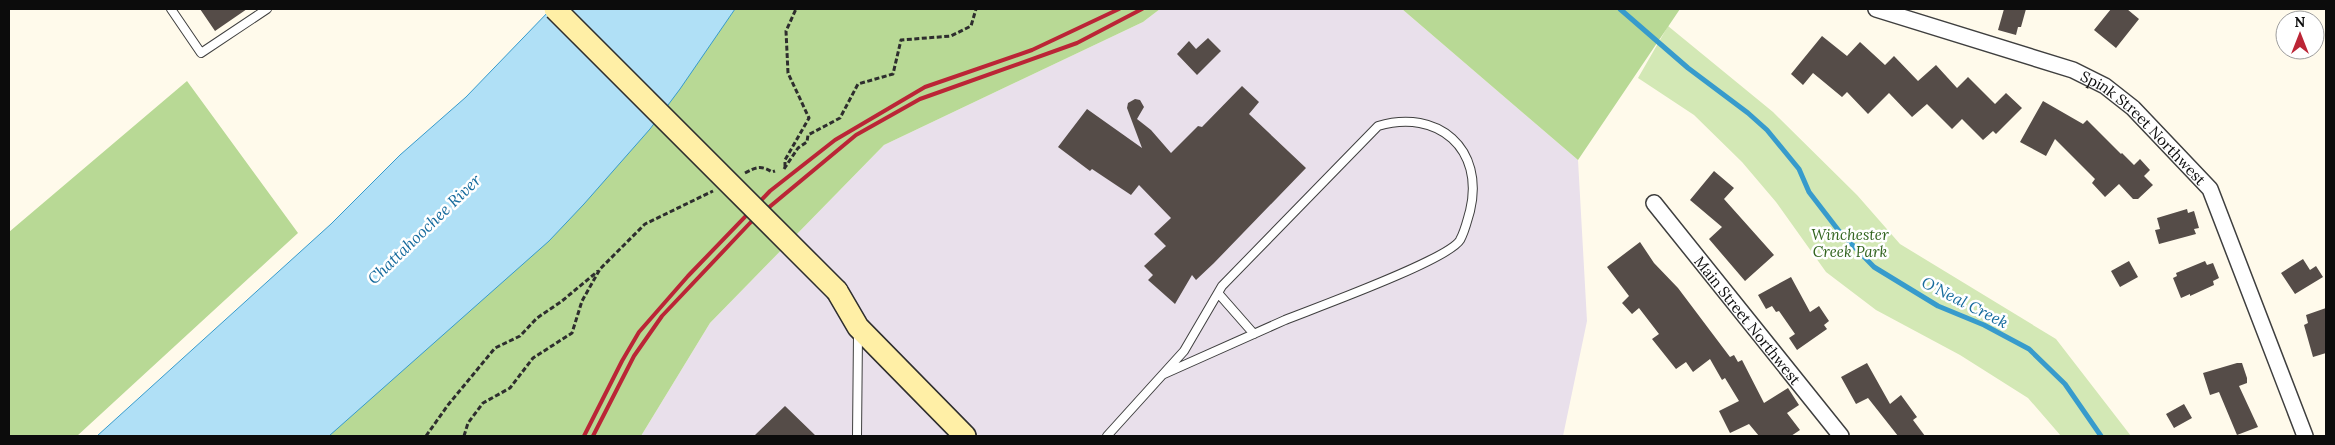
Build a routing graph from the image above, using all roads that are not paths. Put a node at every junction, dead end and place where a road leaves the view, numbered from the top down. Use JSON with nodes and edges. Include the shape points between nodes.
{"nodes":[{"id":1,"x":171,"y":9,"type":"edge"},
{"id":2,"x":267,"y":9,"type":"edge"},
{"id":3,"x":556,"y":9,"type":"edge"},
{"id":4,"x":1876,"y":9,"type":"edge"},
{"id":5,"x":1654,"y":203,"type":"dead end"},
{"id":6,"x":1218,"y":293,"type":"junction"},
{"id":7,"x":858,"y":327,"type":"junction"},
{"id":8,"x":1254,"y":334,"type":"junction"},
{"id":9,"x":1164,"y":374,"type":"junction"},
{"id":10,"x":857,"y":436,"type":"edge"},
{"id":11,"x":965,"y":436,"type":"edge"},
{"id":12,"x":1108,"y":436,"type":"edge"},
{"id":13,"x":1842,"y":436,"type":"edge"},
{"id":14,"x":2306,"y":436,"type":"edge"}],
"edges":[{"from":1,"to":2,"type":"lane","via":[[201,53]]},
{"from":3,"to":7,"type":"main road","bridge":true,"via":[[837,291]]},
{"from":4,"to":14,"type":"street","name":"Spink Street Northwest","via":[[2073,70],[2105,86],[2133,108],[2210,189]]},
{"from":5,"to":13,"type":"street","name":"Main Street Northwest"},
{"from":6,"to":8,"type":"lane"},
{"from":6,"to":8,"type":"lane","via":[[1378,126],[1410,121],[1454,138],[1471,167],[1473,190],[1467,222],[1454,247],[1421,265]]},
{"from":6,"to":9,"type":"lane","via":[[1184,351]]},
{"from":7,"to":10,"type":"lane"},
{"from":7,"to":11,"type":"main road"},
{"from":8,"to":9,"type":"lane"},
{"from":9,"to":12,"type":"lane"}]}
